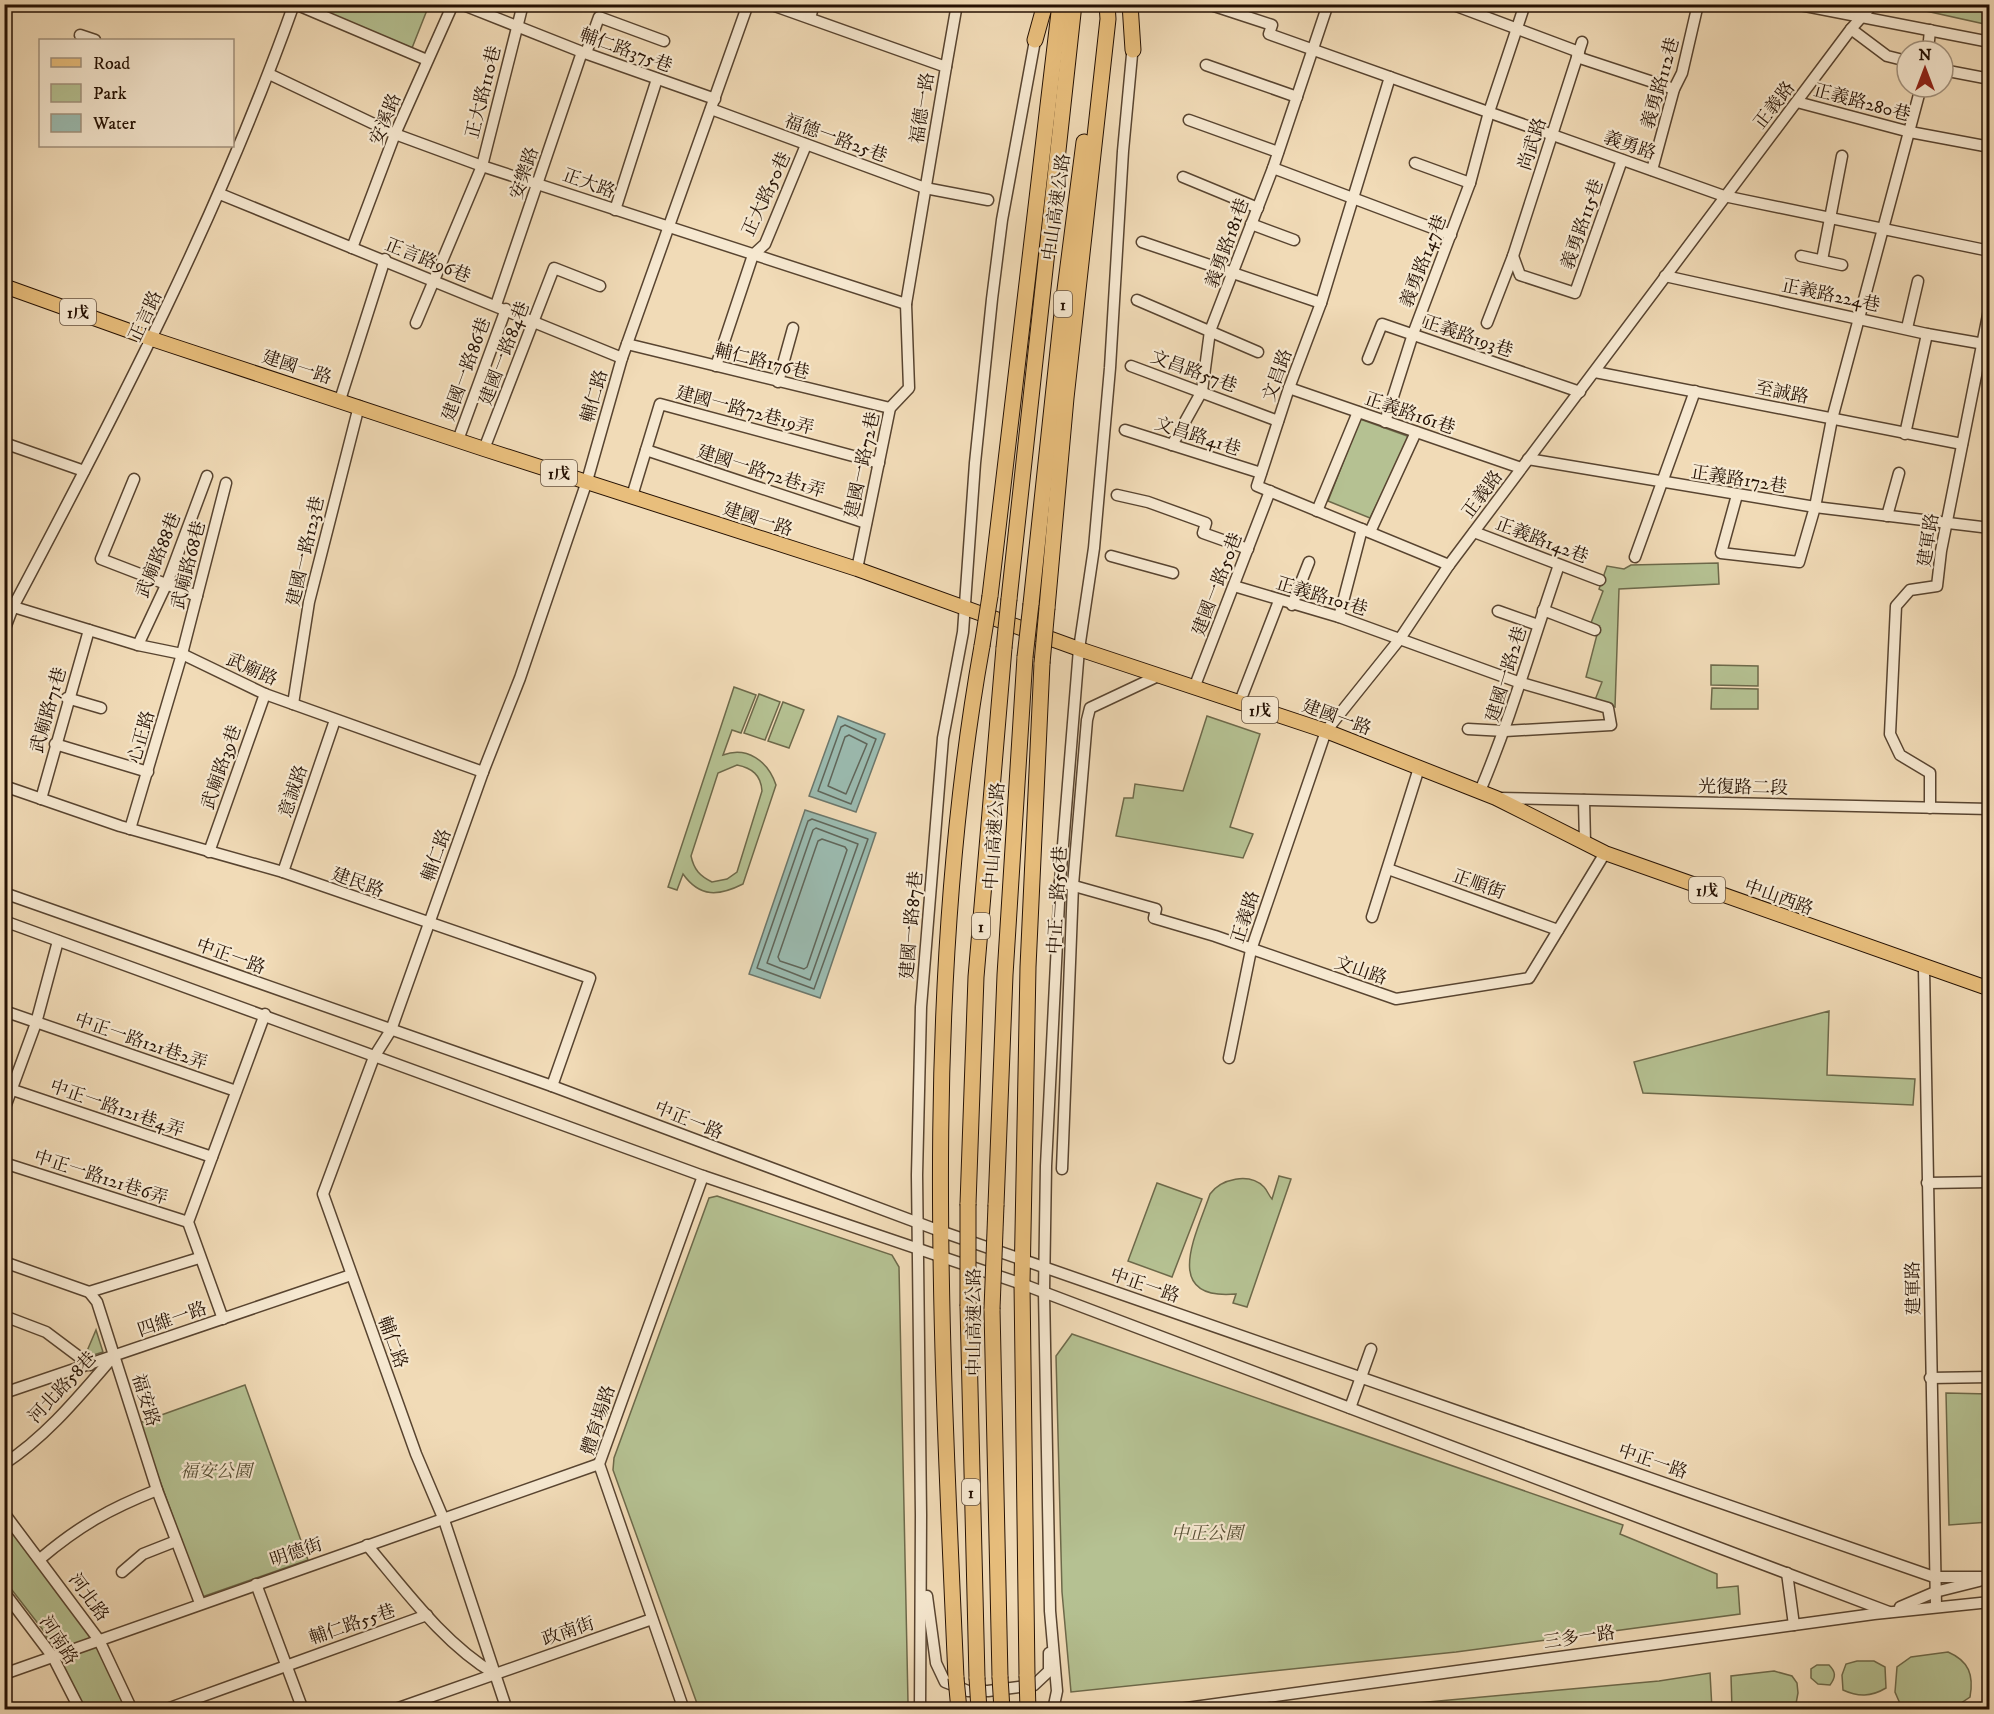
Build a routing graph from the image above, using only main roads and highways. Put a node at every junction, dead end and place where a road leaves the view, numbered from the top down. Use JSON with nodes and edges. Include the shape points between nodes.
{"nodes":[{"id":1,"x":1045,"y":4,"type":"edge"},
{"id":2,"x":1060,"y":4,"type":"edge"},
{"id":3,"x":1074,"y":4,"type":"edge"},
{"id":4,"x":1104,"y":4,"type":"edge"},
{"id":5,"x":1130,"y":4,"type":"edge"},
{"id":6,"x":1035,"y":40,"type":"road end"},
{"id":7,"x":1133,"y":50,"type":"road end"},
{"id":8,"x":4,"y":286,"type":"edge"},
{"id":9,"x":1496,"y":798,"type":"joint"},
{"id":10,"x":1989,"y":989,"type":"edge"},
{"id":11,"x":959,"y":1710,"type":"edge"},
{"id":12,"x":979,"y":1710,"type":"edge"},
{"id":13,"x":1002,"y":1710,"type":"edge"},
{"id":14,"x":1028,"y":1710,"type":"edge"}],
"edges":[{"from":1,"to":6,"type":"highway"},
{"from":2,"to":11,"type":"highway","bridge":true,"via":[[990,596],[966,741],[945,962],[940,1255]]},
{"from":3,"to":12,"type":"highway","name":"中山高速公路","number":"1","bridge":true,"via":[[1009,598],[976,977],[968,1306]]},
{"from":4,"to":13,"type":"highway","name":"中山高速公路","number":"1","bridge":true,"via":[[1062,312],[1025,657],[1006,963],[992,1309]]},
{"from":4,"to":14,"type":"highway","bridge":true,"via":[[1108,19],[1042,663],[1028,967],[1023,1260]]},
{"from":5,"to":7,"type":"highway"},
{"from":8,"to":9,"type":"main road","name":"建國一路","number":"1戊","via":[[152,339],[857,569],[1079,650],[1326,730]]},
{"from":9,"to":10,"type":"main road","name":"中山西路","number":"1戊","via":[[1605,853]]}]}
